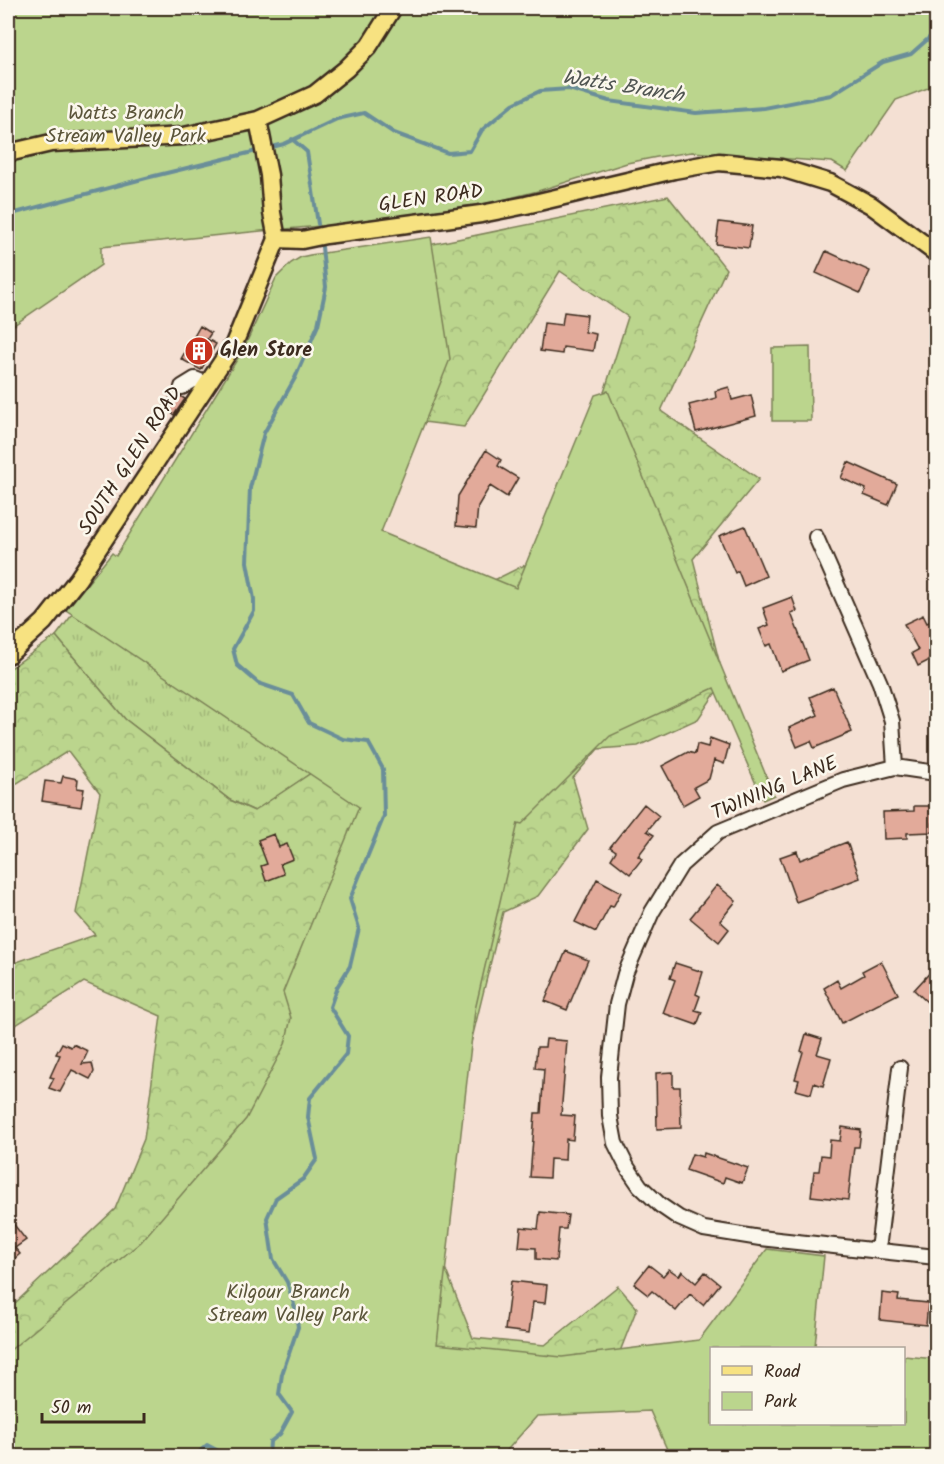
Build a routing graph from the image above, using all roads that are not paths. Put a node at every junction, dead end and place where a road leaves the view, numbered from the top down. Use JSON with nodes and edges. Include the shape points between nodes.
{"nodes":[{"id":1,"x":393,"y":8,"type":"edge"},
{"id":2,"x":258,"y":120,"type":"junction"},
{"id":3,"x":8,"y":153,"type":"edge"},
{"id":4,"x":277,"y":239,"type":"junction"},
{"id":5,"x":936,"y":253,"type":"edge"},
{"id":6,"x":207,"y":384,"type":"junction"},
{"id":7,"x":183,"y":387,"type":"dead end"},
{"id":8,"x":816,"y":537,"type":"dead end"},
{"id":9,"x":8,"y":655,"type":"edge"},
{"id":10,"x":895,"y":767,"type":"junction"},
{"id":11,"x":936,"y":773,"type":"edge"},
{"id":12,"x":900,"y":1068,"type":"dead end"},
{"id":13,"x":878,"y":1250,"type":"junction"},
{"id":14,"x":936,"y":1257,"type":"edge"}],
"edges":[{"from":1,"to":2,"type":"main road","via":[[369,46],[346,69],[315,94]]},
{"from":2,"to":3,"type":"main road","via":[[184,136],[51,143]]},
{"from":2,"to":4,"type":"main road"},
{"from":4,"to":5,"type":"main road","name":"GLEN ROAD","via":[[302,240],[481,214],[719,162],[781,168],[830,183],[872,205]]},
{"from":4,"to":6,"type":"main road","name":"SOUTH GLEN ROAD","via":[[234,344]]},
{"from":6,"to":7,"type":"street","via":[[195,379]]},
{"from":6,"to":9,"type":"main road","name":"SOUTH GLEN ROAD","via":[[78,579],[44,622]]},
{"from":8,"to":10,"type":"street","via":[[880,683],[892,721]]},
{"from":10,"to":11,"type":"street","name":"TWINING LANE"},
{"from":10,"to":13,"type":"street","name":"TWINING LANE","via":[[843,780],[718,832],[681,865],[652,912],[625,974],[617,1004],[609,1077],[615,1143],[640,1186],[679,1218],[704,1229]]},
{"from":12,"to":13,"type":"street"},
{"from":13,"to":14,"type":"street","name":"TWINING LANE"}]}
